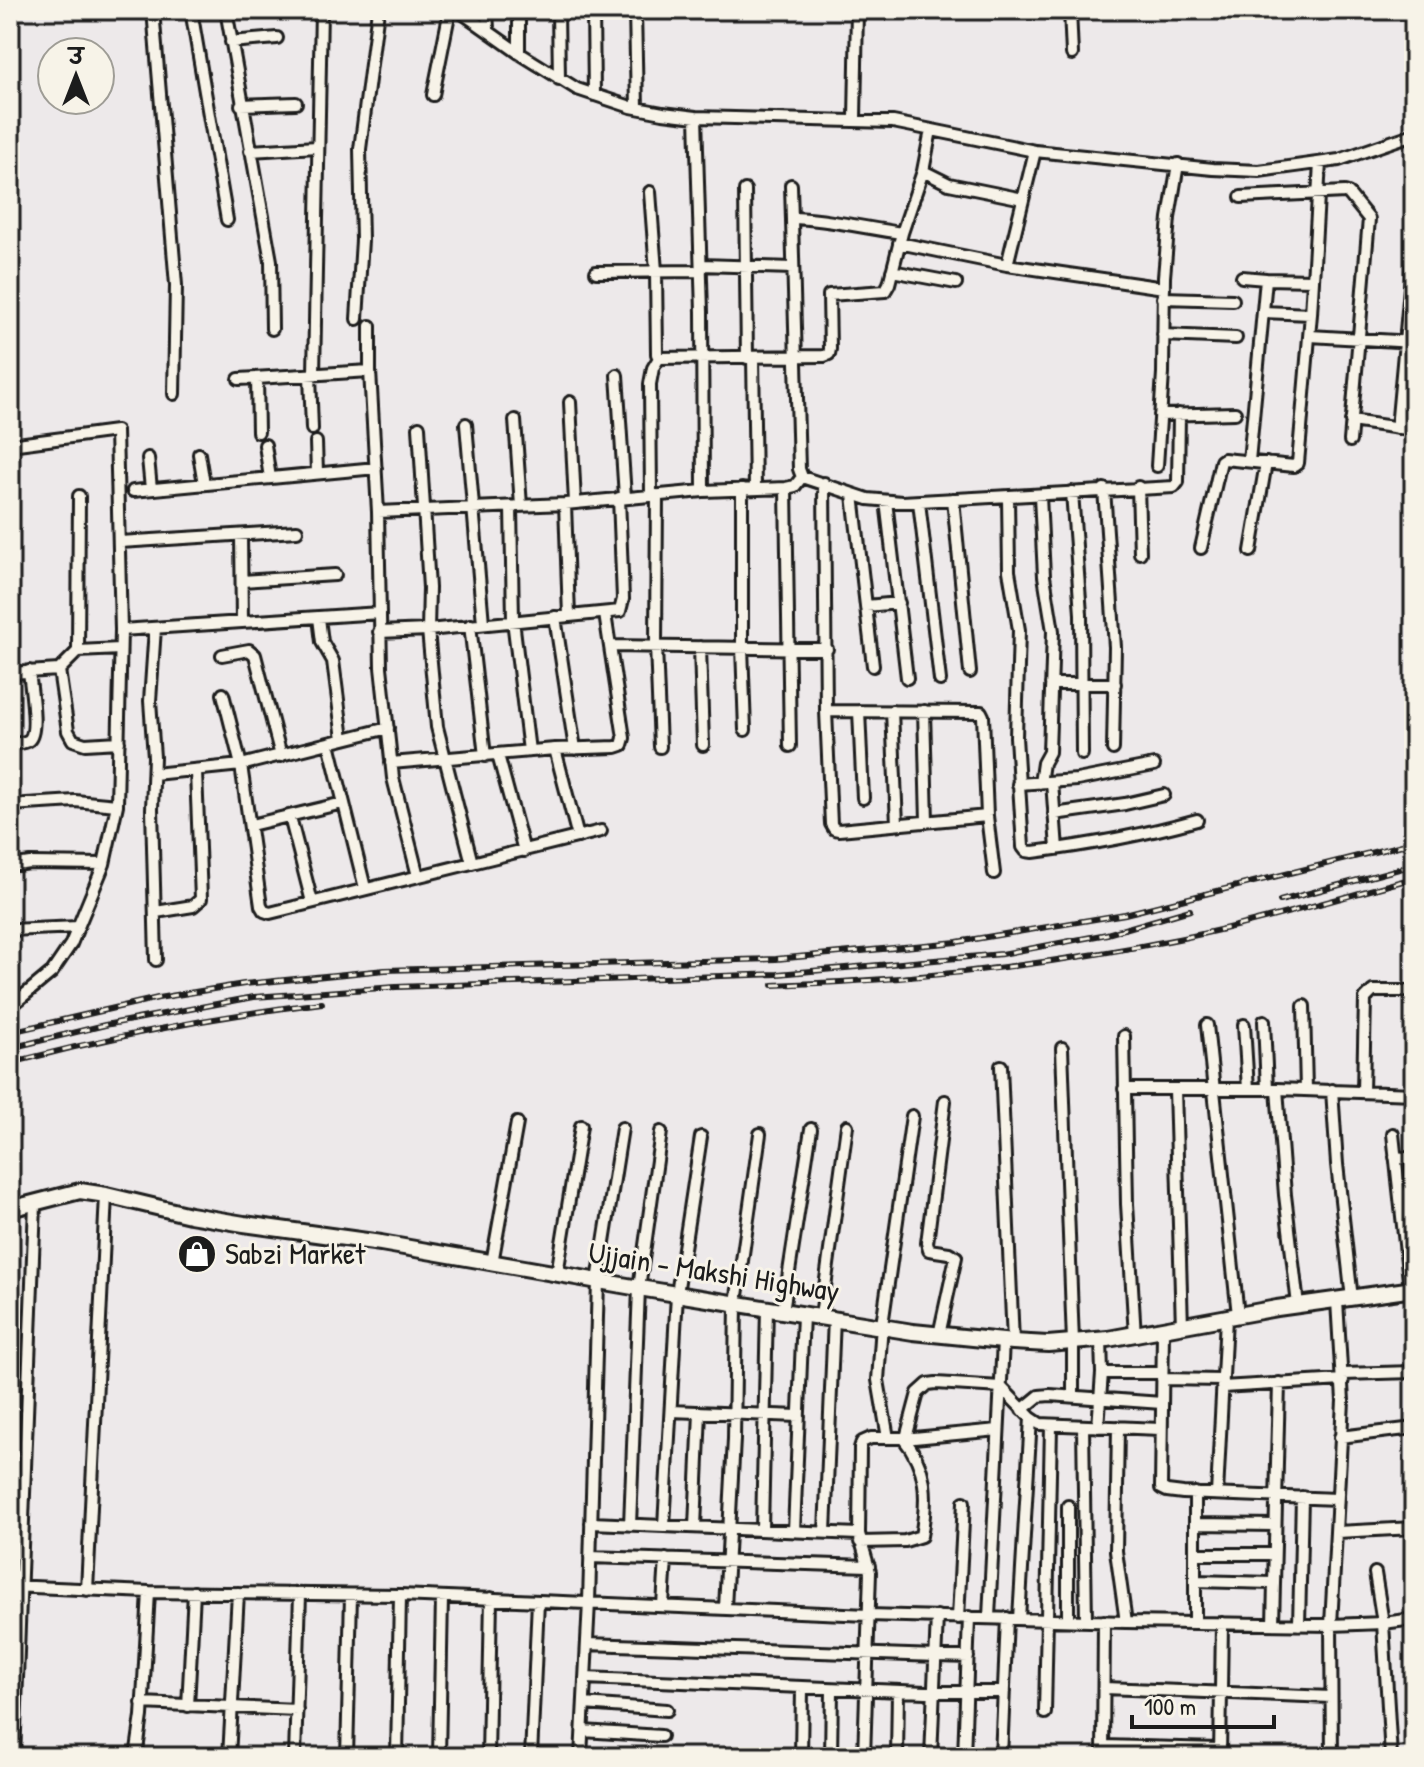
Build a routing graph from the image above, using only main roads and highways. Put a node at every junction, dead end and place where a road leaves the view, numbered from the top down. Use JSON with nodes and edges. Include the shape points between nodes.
{"nodes":[{"id":1,"x":10,"y":1209,"type":"edge"},
{"id":2,"x":1412,"y":1289,"type":"edge"}],
"edges":[{"from":1,"to":2,"type":"main road","name":"Ujjain - Makshi Highway","via":[[80,1191],[217,1220],[803,1315],[1008,1342],[1135,1336]]}]}
